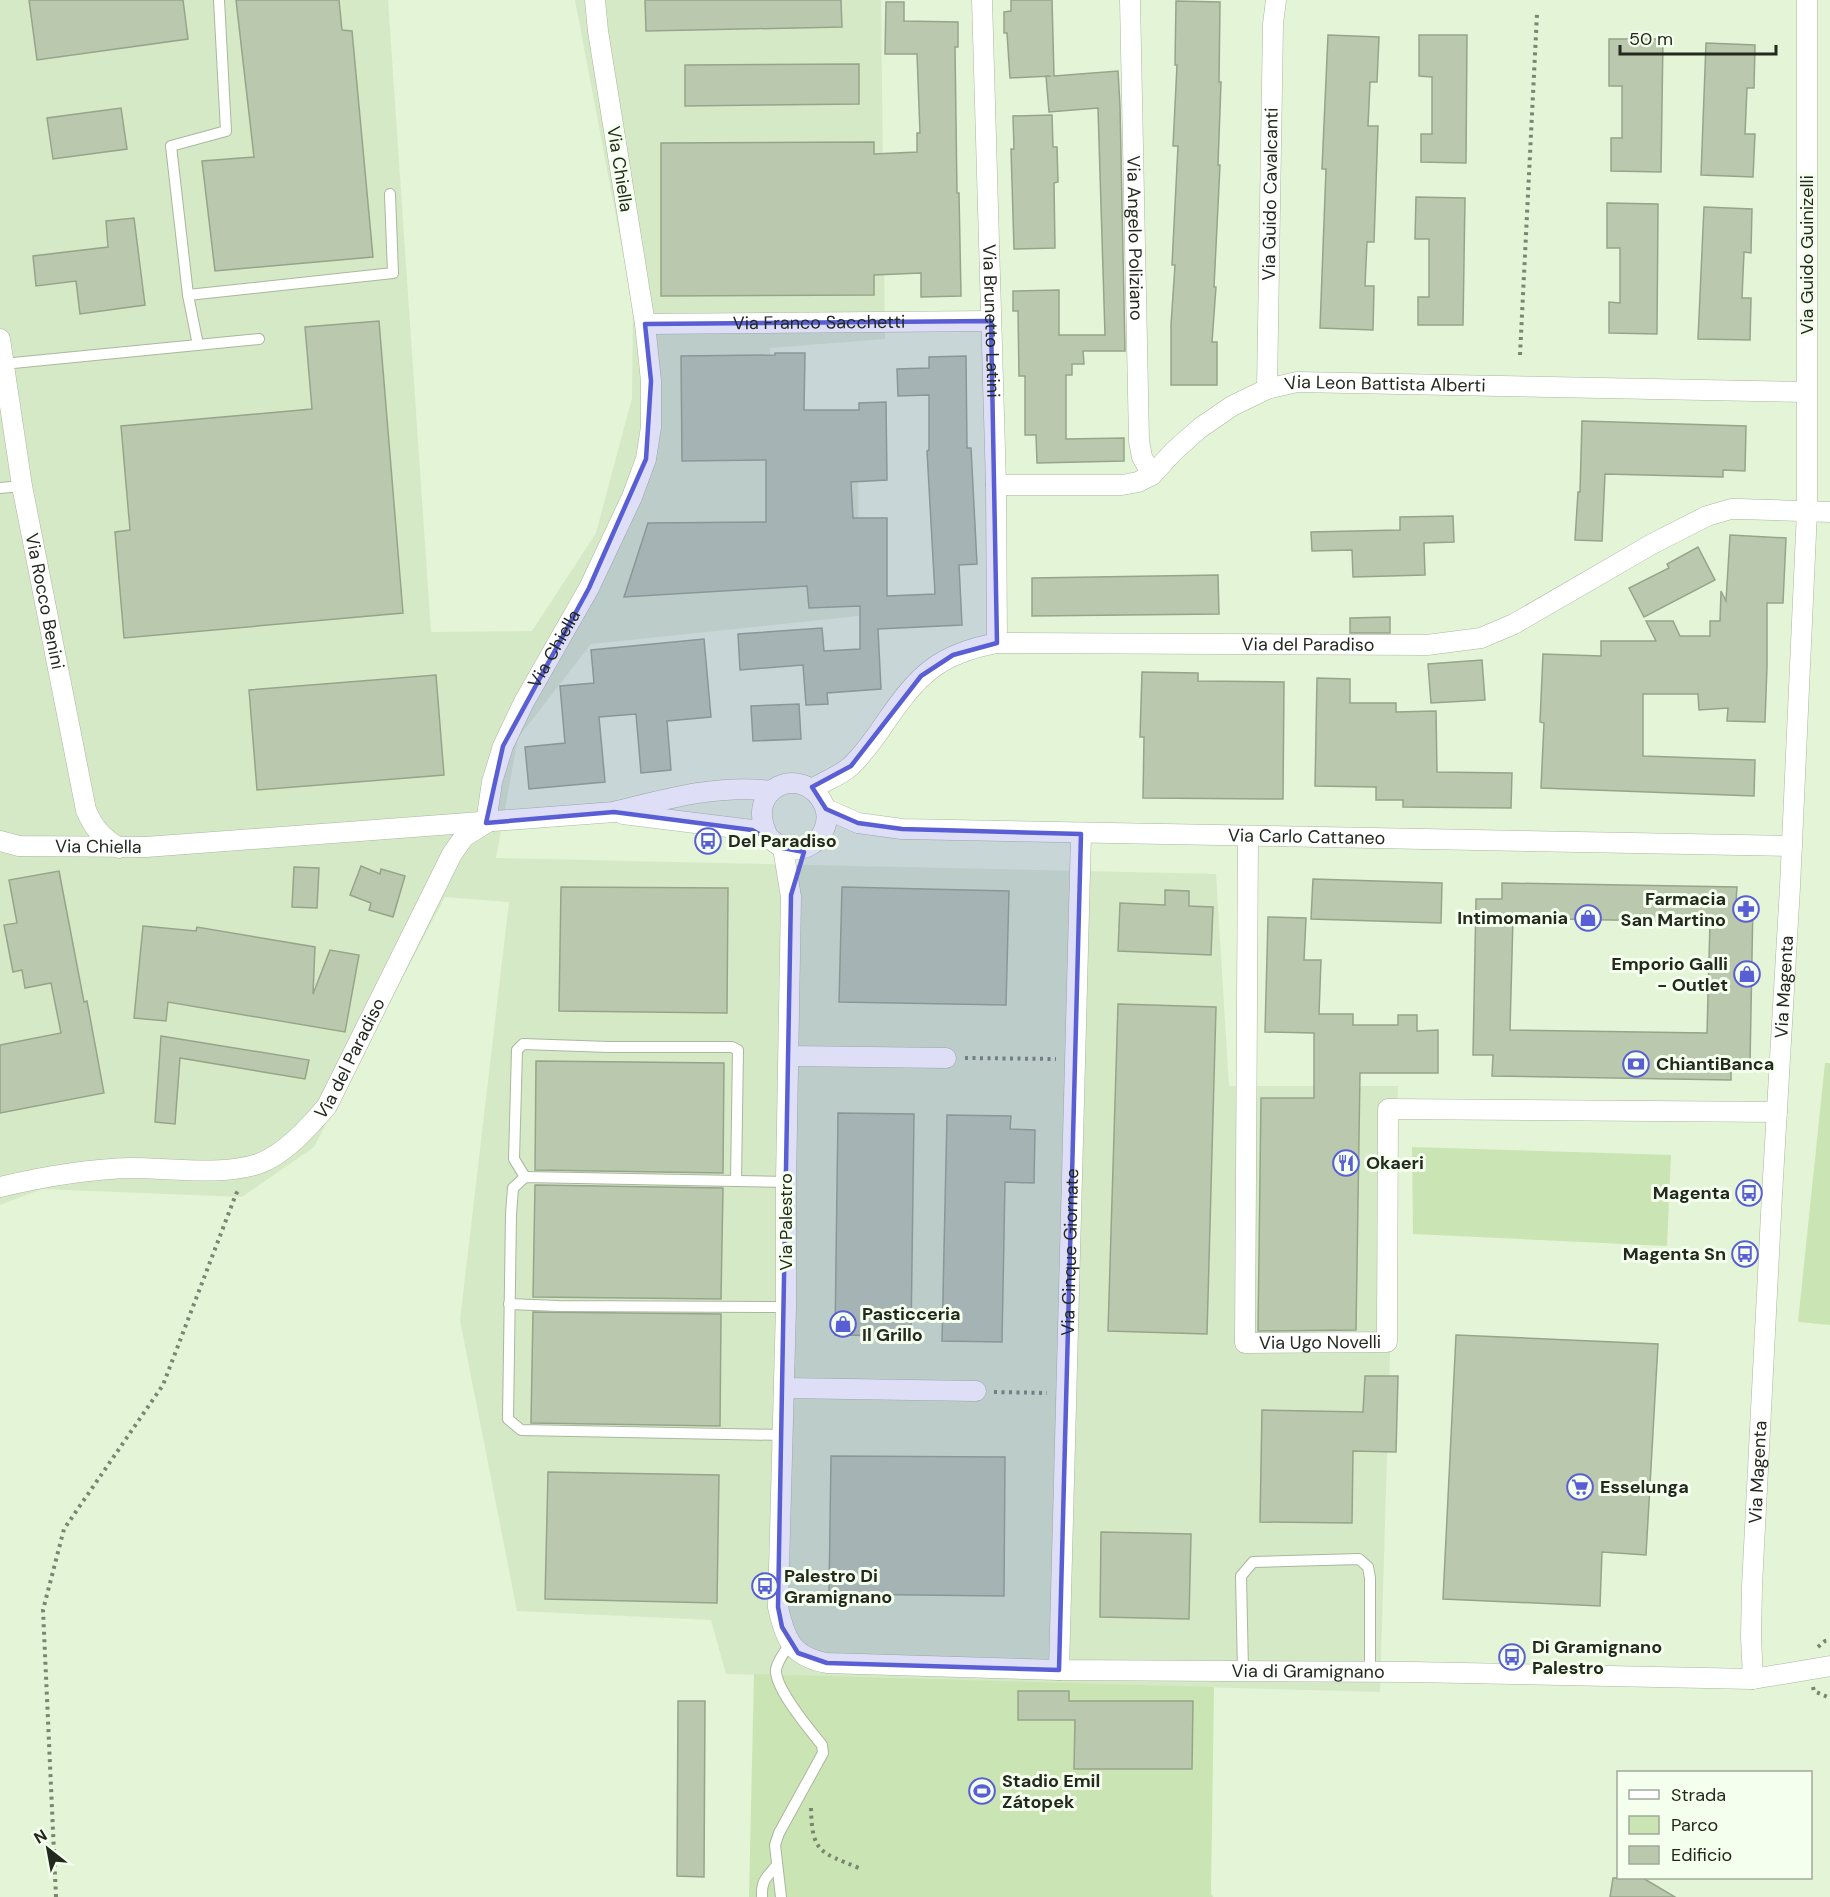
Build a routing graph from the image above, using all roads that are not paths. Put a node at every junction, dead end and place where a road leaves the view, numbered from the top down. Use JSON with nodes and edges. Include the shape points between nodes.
{"nodes":[{"id":1,"x":219,"y":0,"type":"edge"},
{"id":2,"x":595,"y":0,"type":"edge"},
{"id":3,"x":982,"y":0,"type":"edge"},
{"id":4,"x":1130,"y":0,"type":"edge"},
{"id":5,"x":1276,"y":0,"type":"edge"},
{"id":6,"x":1807,"y":0,"type":"edge"},
{"id":7,"x":390,"y":194,"type":"dead end"},
{"id":8,"x":188,"y":295,"type":"junction"},
{"id":9,"x":991,"y":321,"type":"junction"},
{"id":10,"x":645,"y":324,"type":"junction"},
{"id":11,"x":0,"y":339,"type":"edge"},
{"id":12,"x":259,"y":339,"type":"dead end"},
{"id":13,"x":198,"y":345,"type":"junction"},
{"id":14,"x":3,"y":364,"type":"junction"},
{"id":15,"x":1267,"y":389,"type":"junction"},
{"id":16,"x":1806,"y":392,"type":"junction"},
{"id":17,"x":1152,"y":475,"type":"junction"},
{"id":18,"x":996,"y":485,"type":"junction"},
{"id":19,"x":22,"y":486,"type":"junction"},
{"id":20,"x":0,"y":488,"type":"edge"},
{"id":21,"x":1807,"y":511,"type":"junction"},
{"id":22,"x":1830,"y":512,"type":"edge"},
{"id":23,"x":997,"y":643,"type":"junction"},
{"id":24,"x":812,"y":789,"type":"junction"},
{"id":25,"x":772,"y":791,"type":"junction"},
{"id":26,"x":826,"y":809,"type":"junction"},
{"id":27,"x":614,"y":812,"type":"junction"},
{"id":28,"x":486,"y":823,"type":"junction"},
{"id":29,"x":1081,"y":834,"type":"junction"},
{"id":30,"x":1248,"y":836,"type":"junction"},
{"id":31,"x":0,"y":841,"type":"edge"},
{"id":32,"x":776,"y":843,"type":"junction"},
{"id":33,"x":1792,"y":846,"type":"junction"},
{"id":34,"x":807,"y":847,"type":"junction"},
{"id":35,"x":119,"y":848,"type":"junction"},
{"id":36,"x":791,"y":896,"type":"junction"},
{"id":37,"x":789,"y":1056,"type":"junction"},
{"id":38,"x":946,"y":1058,"type":"road end"},
{"id":39,"x":1777,"y":1113,"type":"junction"},
{"id":40,"x":525,"y":1177,"type":"junction"},
{"id":41,"x":736,"y":1181,"type":"junction"},
{"id":42,"x":786,"y":1182,"type":"junction"},
{"id":43,"x":0,"y":1187,"type":"edge"},
{"id":44,"x":509,"y":1304,"type":"junction"},
{"id":45,"x":786,"y":1307,"type":"junction"},
{"id":46,"x":784,"y":1388,"type":"junction"},
{"id":47,"x":976,"y":1391,"type":"road end"},
{"id":48,"x":782,"y":1435,"type":"junction"},
{"id":49,"x":790,"y":1644,"type":"junction"},
{"id":50,"x":1830,"y":1666,"type":"edge"},
{"id":51,"x":1059,"y":1670,"type":"junction"},
{"id":52,"x":1243,"y":1671,"type":"junction"},
{"id":53,"x":1370,"y":1672,"type":"junction"},
{"id":54,"x":1753,"y":1679,"type":"junction"},
{"id":55,"x":777,"y":1865,"type":"junction"},
{"id":56,"x":762,"y":1897,"type":"edge"},
{"id":57,"x":781,"y":1897,"type":"edge"}],
"edges":[{"from":1,"to":8,"type":"lane","via":[[226,132],[171,146]]},
{"from":2,"to":10,"type":"street","name":"Via Chiella"},
{"from":3,"to":9,"type":"street","name":"Via Brunetto Latini"},
{"from":4,"to":17,"type":"street","name":"Via Angelo Poliziano","via":[[1139,441]]},
{"from":5,"to":15,"type":"street","name":"Via Guido Cavalcanti"},
{"from":6,"to":16,"type":"street","name":"Via Guido Guinizelli"},
{"from":7,"to":8,"type":"lane","via":[[393,273]]},
{"from":8,"to":13,"type":"lane"},
{"from":9,"to":10,"type":"street","name":"Via Franco Sacchetti"},
{"from":9,"to":18,"type":"street","name":"Via Brunetto Latini"},
{"from":10,"to":28,"type":"street","name":"Via Chiella","via":[[651,381],[646,459],[589,588],[502,746]]},
{"from":11,"to":14,"type":"street","name":"Via Rocco Benini"},
{"from":12,"to":13,"type":"lane"},
{"from":13,"to":14,"type":"lane"},
{"from":14,"to":19,"type":"street","name":"Via Rocco Benini"},
{"from":15,"to":16,"type":"street","name":"Via Leon Battista Alberti","via":[[1297,382]]},
{"from":15,"to":17,"type":"street","name":"Via Leon Battista Alberti","via":[[1200,428]]},
{"from":16,"to":21,"type":"street","name":"Via Guido Guinizelli"},
{"from":17,"to":18,"type":"street","name":"Via Leon Battista Alberti","via":[[1122,485]]},
{"from":18,"to":23,"type":"street","name":"Via Brunetto Latini"},
{"from":19,"to":20,"type":"lane"},
{"from":19,"to":35,"type":"street","name":"Via Rocco Benini","via":[[86,810],[93,827]]},
{"from":21,"to":22,"type":"street","name":"Via del Paradiso"},
{"from":21,"to":23,"type":"street","name":"Via del Paradiso","via":[[1731,509],[1707,516],[1514,624],[1481,638],[1427,645]]},
{"from":21,"to":33,"type":"street","name":"Via Magenta"},
{"from":23,"to":24,"type":"street","name":"Via del Paradiso","via":[[952,655],[921,676],[851,766]]},
{"from":24,"to":25,"type":"street","via":[[791,783]]},
{"from":24,"to":26,"type":"street"},
{"from":25,"to":27,"type":"street","via":[[744,788],[705,792]]},
{"from":25,"to":32,"type":"street","via":[[762,805],[761,815],[763,826]]},
{"from":26,"to":29,"type":"street","name":"Via Carlo Cattaneo","via":[[858,823],[902,829]]},
{"from":26,"to":34,"type":"street","via":[[821,835]]},
{"from":27,"to":28,"type":"street"},
{"from":27,"to":32,"type":"street","via":[[752,830]]},
{"from":28,"to":35,"type":"street","name":"Via Chiella"},
{"from":28,"to":43,"type":"street","name":"Via del Paradiso","via":[[464,837],[452,854],[327,1106],[284,1149],[259,1164],[230,1170],[128,1168],[31,1179]]},
{"from":29,"to":30,"type":"street","name":"Via Carlo Cattaneo"},
{"from":29,"to":51,"type":"street","name":"Via Cinque Giornate"},
{"from":30,"to":33,"type":"street","name":"Via Carlo Cattaneo"},
{"from":30,"to":39,"type":"street","name":"Via Ugo Novelli","via":[[1245,1343],[1388,1342],[1388,1109]]},
{"from":31,"to":35,"type":"street","name":"Via Chiella","via":[[19,846]]},
{"from":32,"to":34,"type":"street","via":[[799,850]]},
{"from":32,"to":36,"type":"street","name":"Via Palestro"},
{"from":33,"to":39,"type":"street","name":"Via Magenta"},
{"from":34,"to":36,"type":"street","name":"Via Palestro"},
{"from":36,"to":37,"type":"street","name":"Via Palestro"},
{"from":37,"to":38,"type":"street"},
{"from":37,"to":42,"type":"street","name":"Via Palestro"},
{"from":39,"to":54,"type":"street","name":"Via Magenta","via":[[1752,1586]]},
{"from":40,"to":41,"type":"lane"},
{"from":40,"to":41,"type":"lane","via":[[514,1159],[517,1050],[523,1044],[732,1047],[738,1050]]},
{"from":40,"to":44,"type":"lane","via":[[513,1188]]},
{"from":41,"to":42,"type":"lane"},
{"from":42,"to":45,"type":"street","name":"Via Palestro"},
{"from":44,"to":45,"type":"lane"},
{"from":44,"to":48,"type":"lane","via":[[508,1419],[521,1430]]},
{"from":45,"to":46,"type":"street","name":"Via Palestro"},
{"from":46,"to":47,"type":"street"},
{"from":46,"to":48,"type":"street","name":"Via Palestro"},
{"from":48,"to":49,"type":"street","name":"Via Palestro","via":[[778,1607]]},
{"from":49,"to":51,"type":"street","name":"Via di Gramignano","via":[[813,1661],[826,1663]]},
{"from":49,"to":55,"type":"lane","via":[[776,1667],[777,1680],[822,1745],[823,1753],[779,1833],[775,1845]]},
{"from":50,"to":54,"type":"street","name":"Via di Gramignano"},
{"from":51,"to":52,"type":"street","name":"Via di Gramignano"},
{"from":52,"to":53,"type":"street","name":"Via di Gramignano"},
{"from":52,"to":53,"type":"lane","via":[[1241,1576],[1252,1562],[1359,1559],[1368,1566],[1370,1578]]},
{"from":53,"to":54,"type":"street","name":"Via di Gramignano"},
{"from":55,"to":56,"type":"lane","via":[[763,1881]]},
{"from":55,"to":57,"type":"lane"}]}
